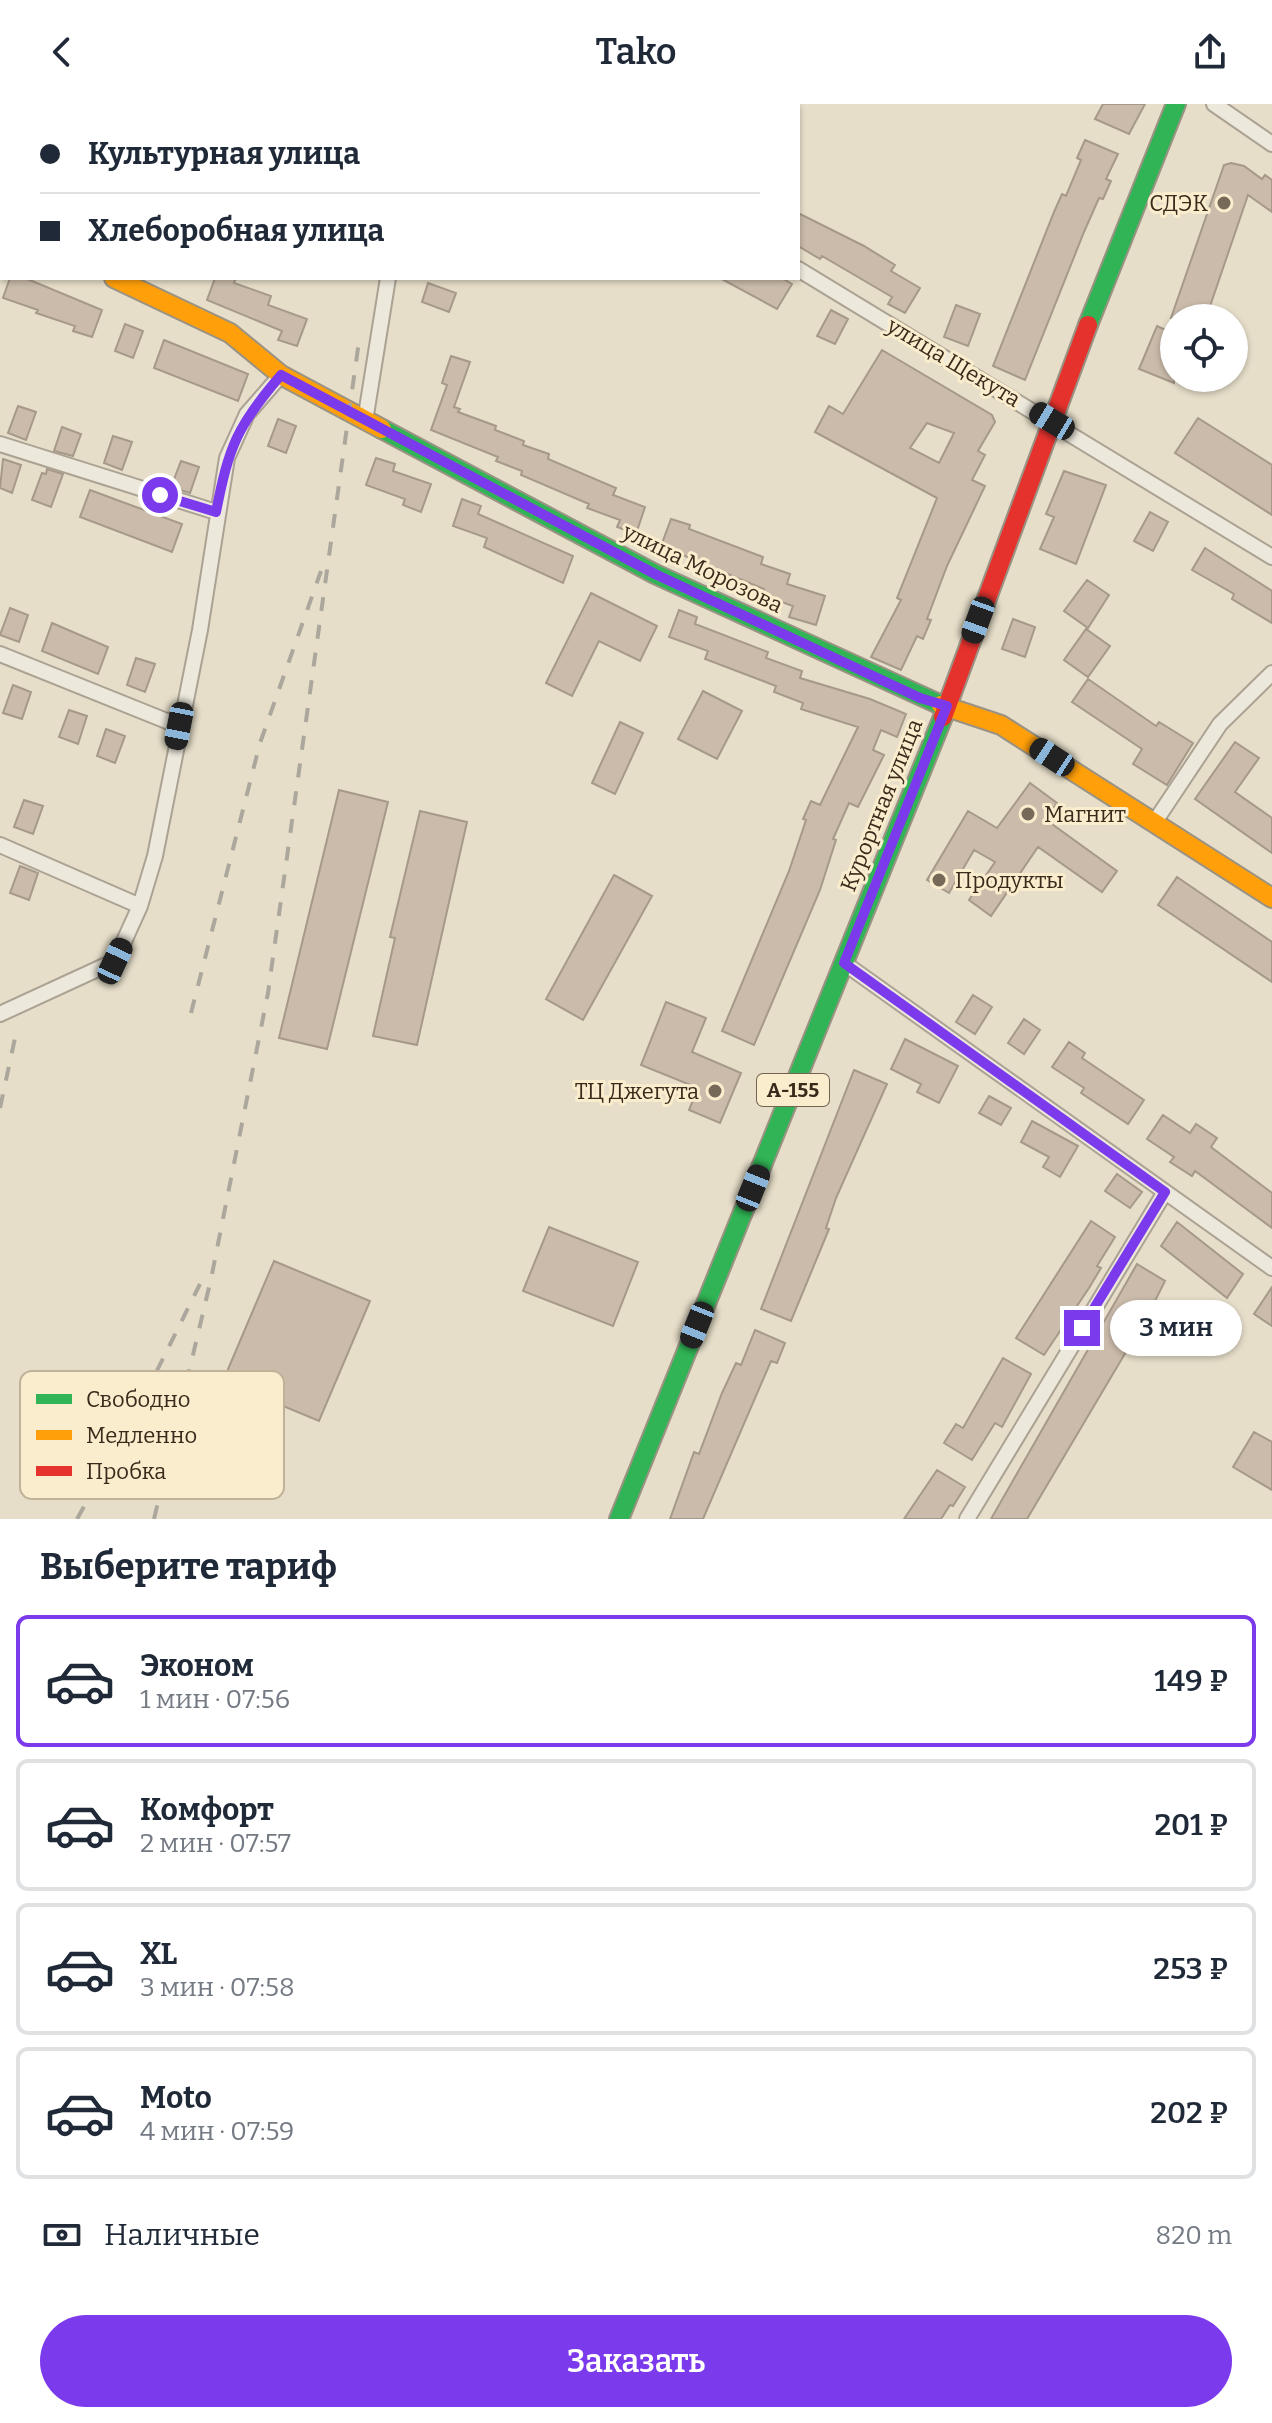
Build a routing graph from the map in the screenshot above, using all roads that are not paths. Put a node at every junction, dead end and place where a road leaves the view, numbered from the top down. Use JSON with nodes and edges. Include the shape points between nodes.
{"nodes":[{"id":1,"x":1176,"y":104,"type":"edge"},
{"id":2,"x":1214,"y":104,"type":"edge"},
{"id":3,"x":1272,"y":144,"type":"edge"},
{"id":4,"x":800,"y":270,"type":"edge"},
{"id":5,"x":118,"y":280,"type":"edge"},
{"id":6,"x":388,"y":280,"type":"edge"},
{"id":7,"x":281,"y":375,"type":"junction"},
{"id":8,"x":365,"y":421,"type":"junction"},
{"id":9,"x":1052,"y":421,"type":"junction"},
{"id":10,"x":0,"y":444,"type":"edge"},
{"id":11,"x":216,"y":512,"type":"junction"},
{"id":12,"x":1272,"y":557,"type":"edge"},
{"id":13,"x":0,"y":654,"type":"edge"},
{"id":14,"x":1272,"y":673,"type":"edge"},
{"id":15,"x":947,"y":706,"type":"junction"},
{"id":16,"x":179,"y":726,"type":"junction"},
{"id":17,"x":1154,"y":823,"type":"junction"},
{"id":18,"x":0,"y":845,"type":"edge"},
{"id":19,"x":1272,"y":898,"type":"edge"},
{"id":20,"x":140,"y":906,"type":"junction"},
{"id":21,"x":844,"y":963,"type":"junction"},
{"id":22,"x":0,"y":1014,"type":"edge"},
{"id":23,"x":1165,"y":1192,"type":"junction"},
{"id":24,"x":1272,"y":1268,"type":"edge"},
{"id":25,"x":619,"y":1519,"type":"edge"},
{"id":26,"x":967,"y":1519,"type":"edge"}],
"edges":[{"from":1,"to":9,"type":"main road","name":"Курортная улица","number":"А-155"},
{"from":2,"to":3,"type":"street"},
{"from":4,"to":9,"type":"street","name":"улица Щекута"},
{"from":5,"to":7,"type":"main road","name":"улица Морозова","via":[[230,333]]},
{"from":6,"to":8,"type":"street"},
{"from":7,"to":8,"type":"main road","name":"улица Морозова"},
{"from":7,"to":11,"type":"street","via":[[247,414],[227,458]]},
{"from":8,"to":15,"type":"main road","name":"улица Морозова","via":[[655,574]]},
{"from":9,"to":12,"type":"street","name":"улица Щекута"},
{"from":9,"to":15,"type":"main road","name":"Курортная улица","number":"А-155"},
{"from":10,"to":11,"type":"street"},
{"from":11,"to":16,"type":"street","via":[[200,630]]},
{"from":13,"to":16,"type":"street"},
{"from":14,"to":17,"type":"street","via":[[1220,724]]},
{"from":15,"to":17,"type":"main road","name":"улица Морозова","via":[[1001,725]]},
{"from":15,"to":21,"type":"main road","name":"Курортная улица","number":"А-155"},
{"from":16,"to":20,"type":"street","via":[[155,856]]},
{"from":17,"to":19,"type":"main road","name":"улица Морозова"},
{"from":18,"to":20,"type":"street"},
{"from":20,"to":22,"type":"street","via":[[115,961]]},
{"from":21,"to":23,"type":"street"},
{"from":21,"to":25,"type":"main road","name":"Курортная улица","number":"А-155"},
{"from":23,"to":24,"type":"street"},
{"from":23,"to":26,"type":"street"}]}
